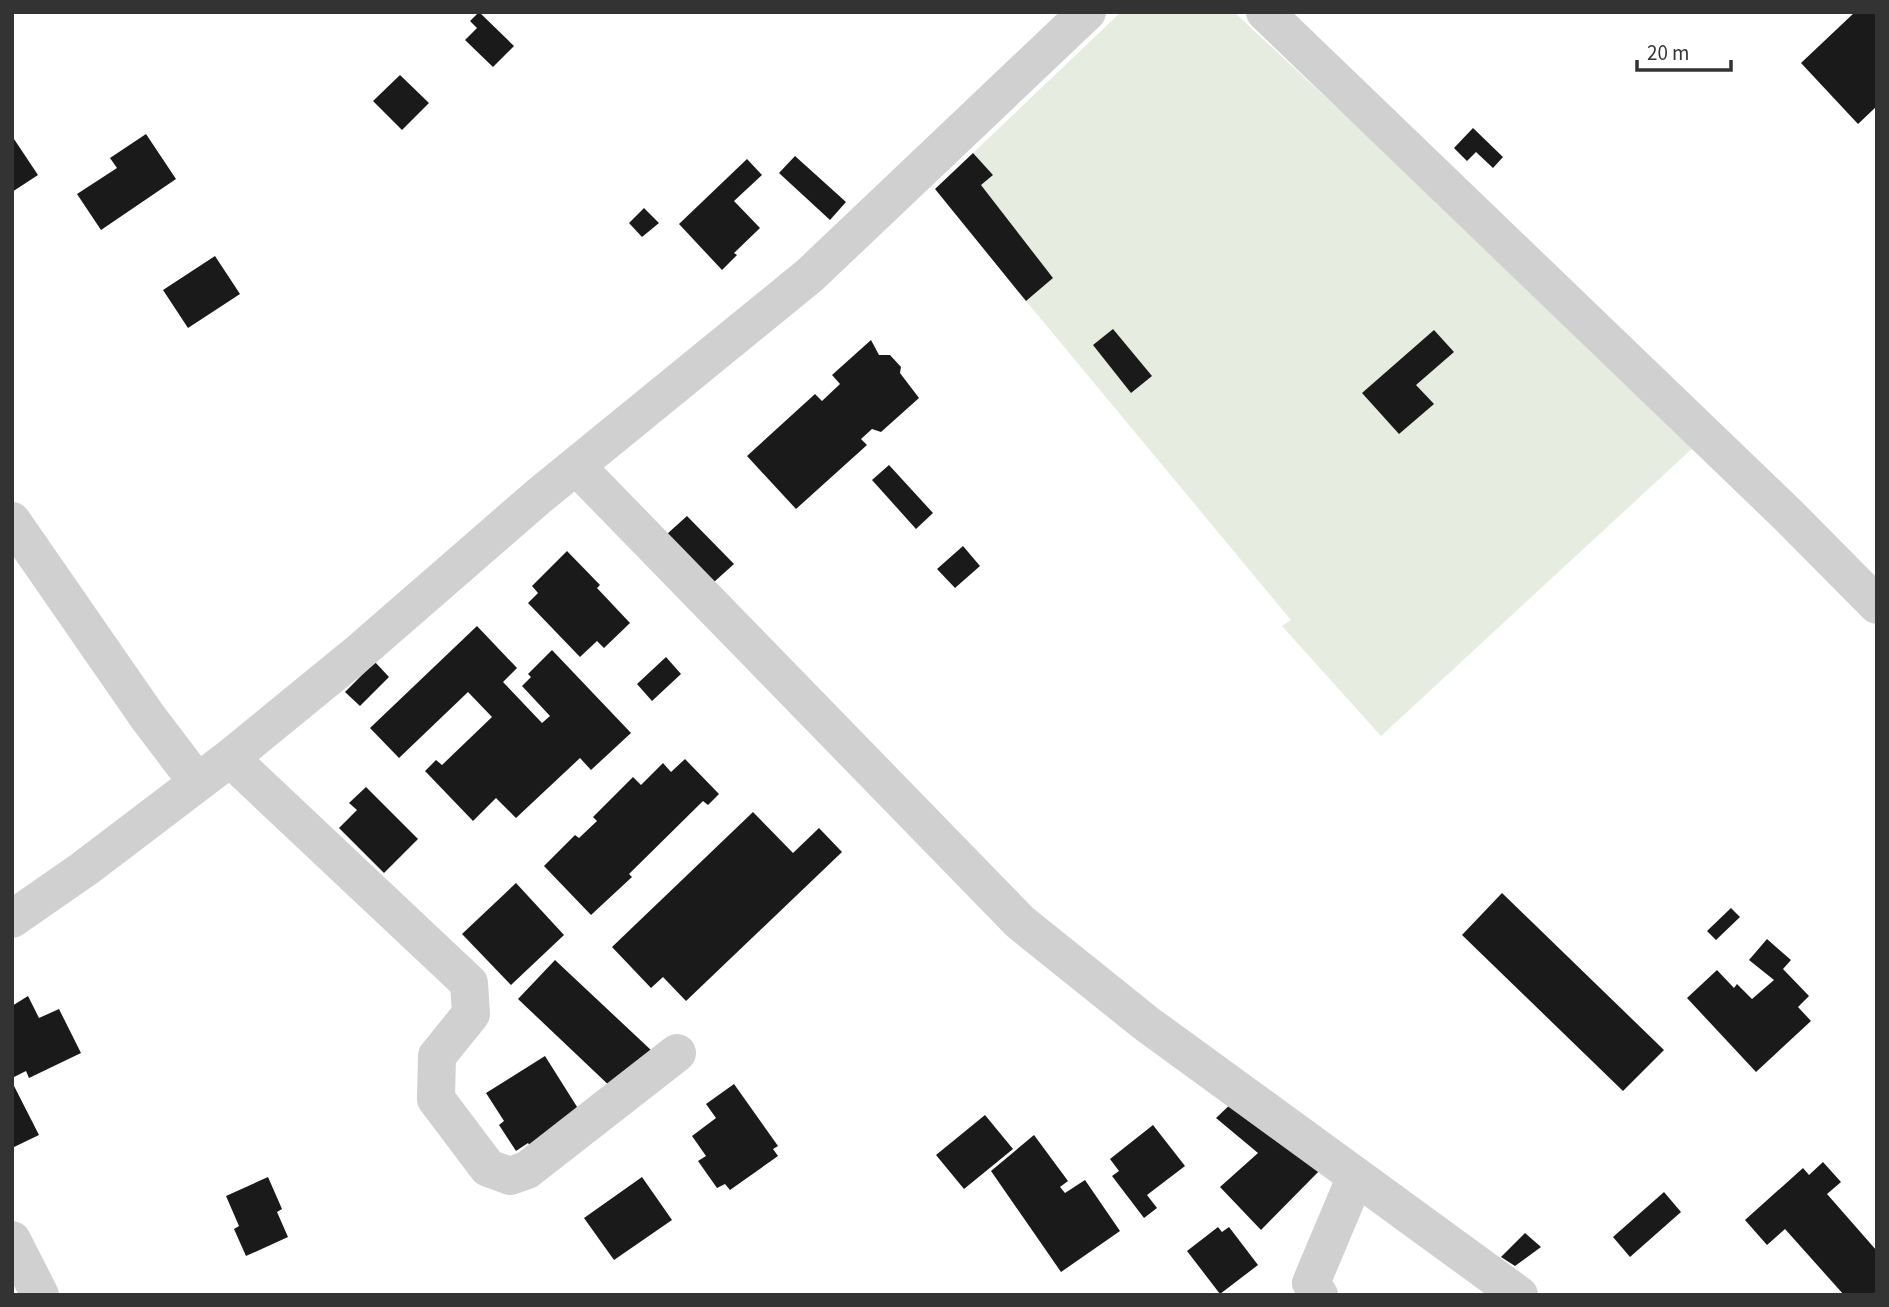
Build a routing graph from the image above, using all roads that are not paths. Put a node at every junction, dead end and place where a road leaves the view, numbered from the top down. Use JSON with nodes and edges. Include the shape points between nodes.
{"nodes":[{"id":1,"x":1087,"y":12,"type":"edge"},
{"id":2,"x":1265,"y":12,"type":"edge"},
{"id":3,"x":577,"y":467,"type":"junction"},
{"id":4,"x":12,"y":521,"type":"edge"},
{"id":5,"x":1877,"y":605,"type":"edge"},
{"id":6,"x":230,"y":758,"type":"junction"},
{"id":7,"x":197,"y":782,"type":"junction"},
{"id":8,"x":12,"y":919,"type":"edge"},
{"id":9,"x":677,"y":1053,"type":"dead end"},
{"id":10,"x":1356,"y":1176,"type":"junction"},
{"id":11,"x":12,"y":1240,"type":"edge"},
{"id":12,"x":40,"y":1295,"type":"edge"},
{"id":13,"x":1319,"y":1295,"type":"edge"},
{"id":14,"x":1519,"y":1295,"type":"edge"}],
"edges":[{"from":1,"to":3,"type":"street","via":[[810,275]]},
{"from":2,"to":5,"type":"street"},
{"from":3,"to":6,"type":"street"},
{"from":3,"to":10,"type":"street","via":[[1020,922],[1147,1024]]},
{"from":4,"to":7,"type":"street"},
{"from":6,"to":7,"type":"street"},
{"from":6,"to":9,"type":"street","via":[[469,983],[471,1014],[437,1056],[436,1099],[488,1168],[510,1176],[527,1170]]},
{"from":7,"to":8,"type":"street"},
{"from":10,"to":13,"type":"street","via":[[1311,1283]]},
{"from":10,"to":14,"type":"street"},
{"from":11,"to":12,"type":"street"}]}
